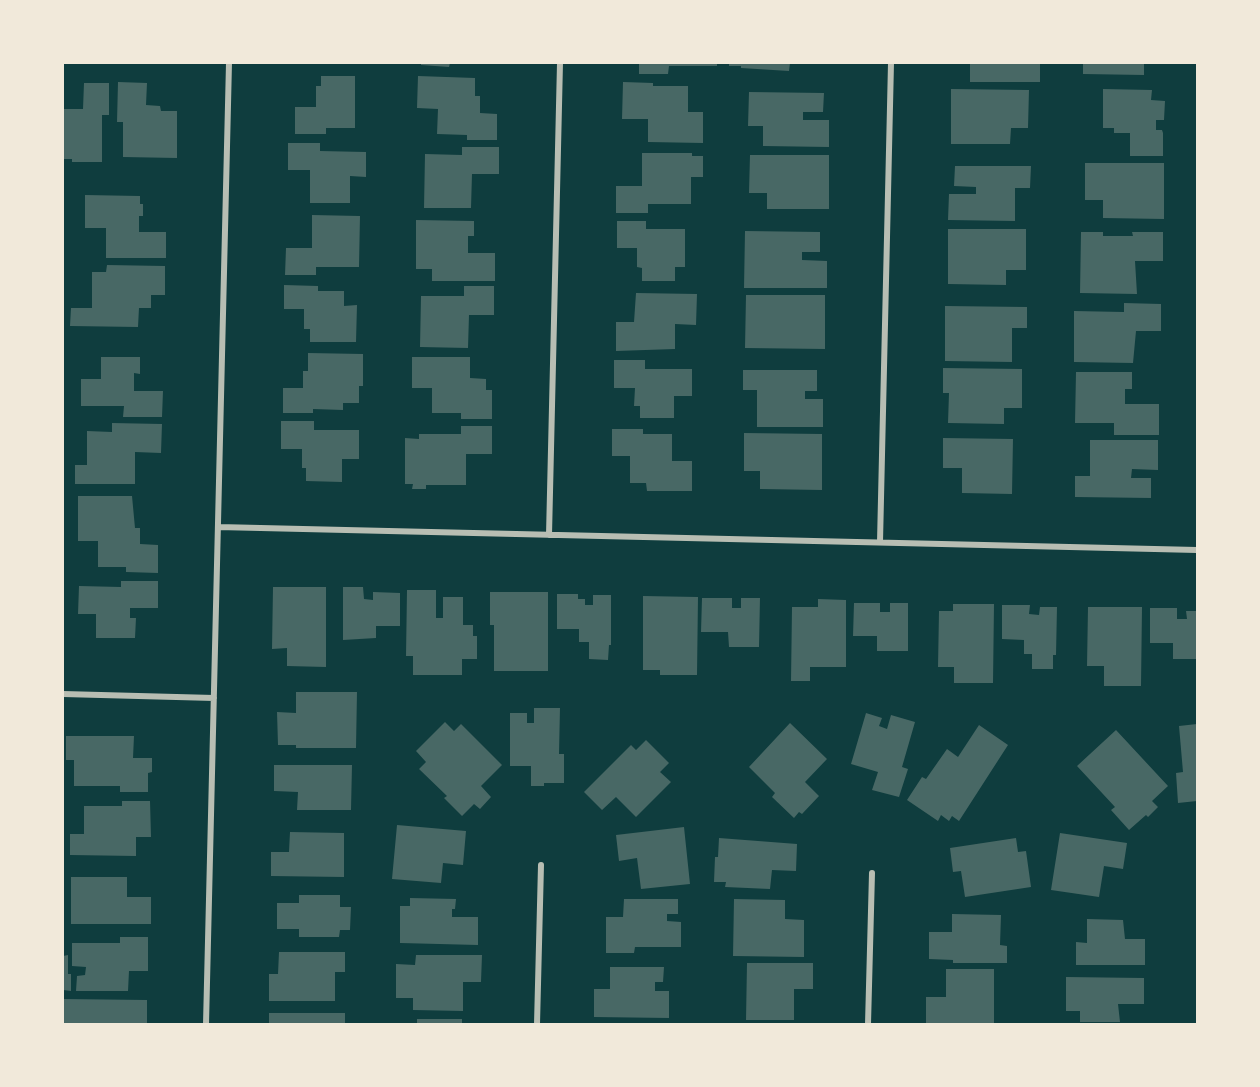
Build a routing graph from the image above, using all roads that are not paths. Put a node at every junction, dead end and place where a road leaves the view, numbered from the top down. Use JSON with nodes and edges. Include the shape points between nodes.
{"nodes":[{"id":1,"x":229,"y":63,"type":"edge"},
{"id":2,"x":560,"y":63,"type":"edge"},
{"id":3,"x":891,"y":63,"type":"edge"},
{"id":4,"x":218,"y":527,"type":"junction"},
{"id":5,"x":549,"y":535,"type":"junction"},
{"id":6,"x":879,"y":542,"type":"junction"},
{"id":7,"x":1197,"y":550,"type":"edge"},
{"id":8,"x":63,"y":694,"type":"edge"},
{"id":9,"x":214,"y":698,"type":"junction"},
{"id":10,"x":541,"y":865,"type":"dead end"},
{"id":11,"x":872,"y":873,"type":"dead end"},
{"id":12,"x":206,"y":1024,"type":"edge"},
{"id":13,"x":537,"y":1024,"type":"edge"},
{"id":14,"x":868,"y":1024,"type":"edge"}],
"edges":[{"from":1,"to":4,"type":"street"},
{"from":2,"to":5,"type":"street"},
{"from":3,"to":6,"type":"street"},
{"from":4,"to":5,"type":"street"},
{"from":4,"to":9,"type":"street"},
{"from":5,"to":6,"type":"street"},
{"from":6,"to":7,"type":"street"},
{"from":8,"to":9,"type":"street"},
{"from":9,"to":12,"type":"street"},
{"from":10,"to":13,"type":"street"},
{"from":11,"to":14,"type":"street"}]}
